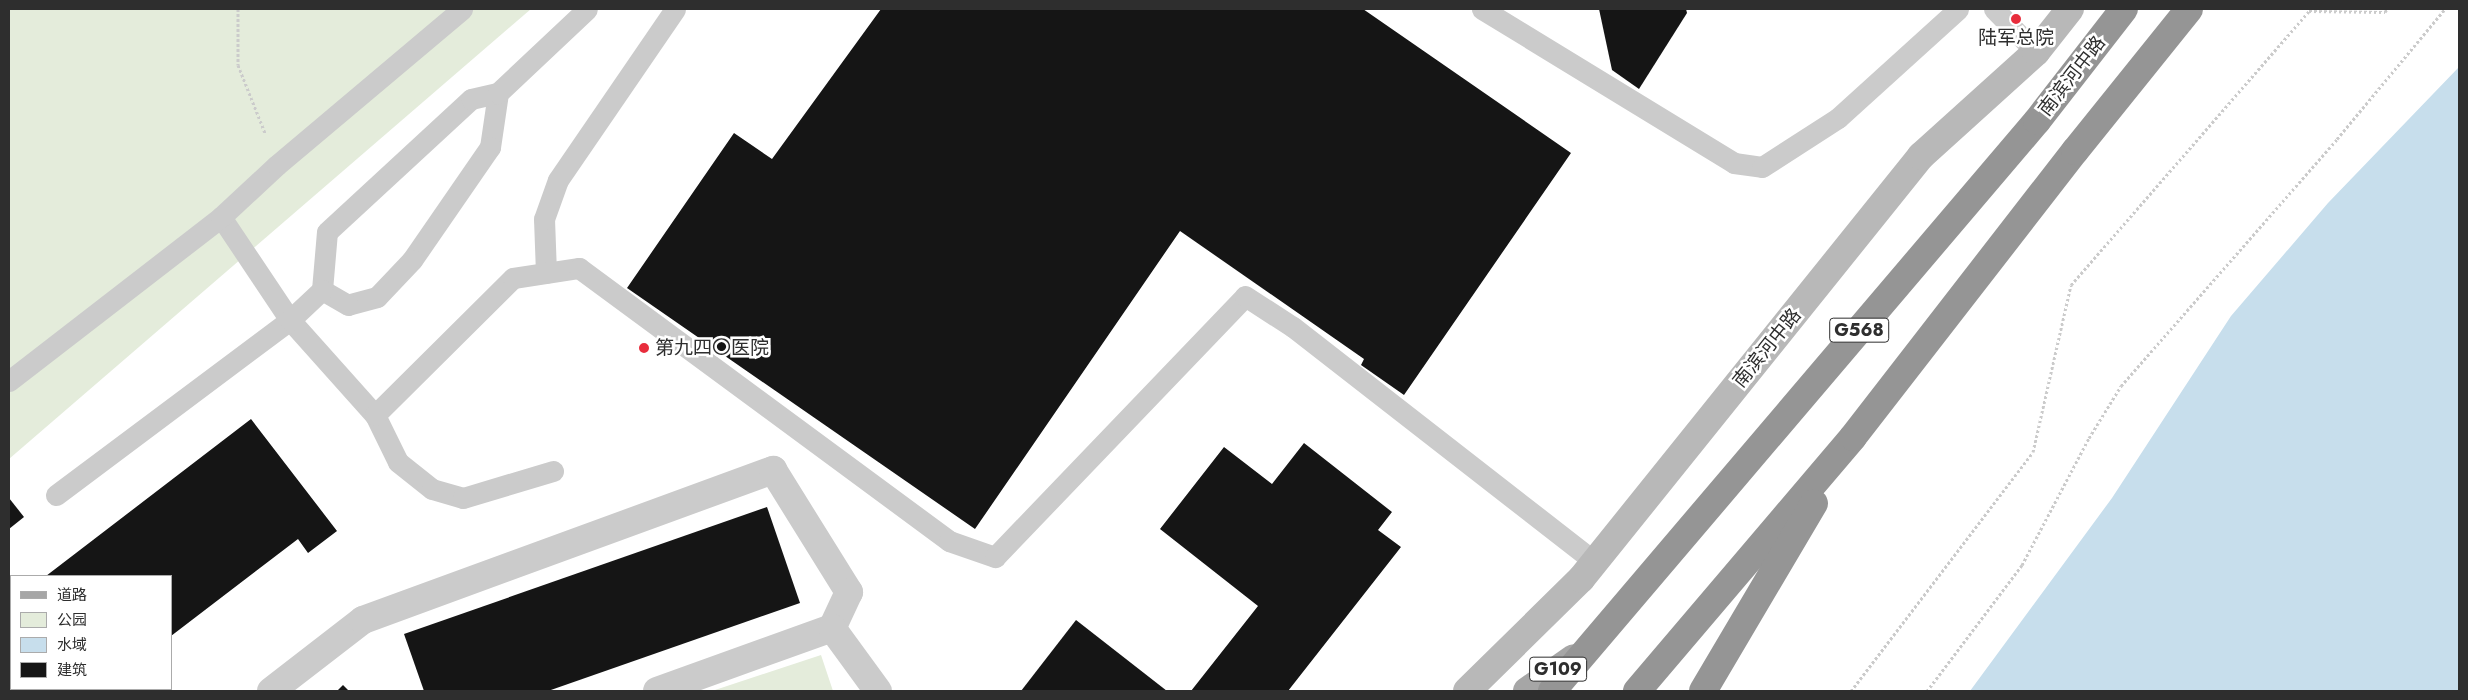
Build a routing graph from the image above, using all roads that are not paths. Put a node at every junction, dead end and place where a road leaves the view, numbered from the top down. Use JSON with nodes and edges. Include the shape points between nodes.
{"nodes":[{"id":1,"x":462,"y":9,"type":"edge"},
{"id":2,"x":587,"y":9,"type":"edge"},
{"id":3,"x":675,"y":9,"type":"edge"},
{"id":4,"x":1482,"y":9,"type":"edge"},
{"id":5,"x":1958,"y":9,"type":"edge"},
{"id":6,"x":1994,"y":9,"type":"edge"},
{"id":7,"x":2070,"y":9,"type":"edge"},
{"id":8,"x":2124,"y":9,"type":"edge"},
{"id":9,"x":2189,"y":9,"type":"edge"},
{"id":10,"x":2036,"y":52,"type":"junction"},
{"id":11,"x":498,"y":93,"type":"junction"},
{"id":12,"x":221,"y":217,"type":"junction"},
{"id":13,"x":546,"y":273,"type":"junction"},
{"id":14,"x":322,"y":290,"type":"junction"},
{"id":15,"x":290,"y":320,"type":"junction"},
{"id":16,"x":9,"y":381,"type":"edge"},
{"id":17,"x":375,"y":414,"type":"junction"},
{"id":18,"x":1853,"y":437,"type":"junction"},
{"id":19,"x":553,"y":471,"type":"dead end"},
{"id":20,"x":56,"y":495,"type":"dead end"},
{"id":21,"x":1595,"y":562,"type":"junction"},
{"id":22,"x":832,"y":628,"type":"junction"},
{"id":23,"x":1589,"y":647,"type":"junction"},
{"id":24,"x":271,"y":691,"type":"edge"},
{"id":25,"x":657,"y":691,"type":"edge"},
{"id":26,"x":878,"y":691,"type":"edge"},
{"id":27,"x":1467,"y":691,"type":"edge"},
{"id":28,"x":1527,"y":691,"type":"edge"},
{"id":29,"x":1552,"y":691,"type":"edge"},
{"id":30,"x":1637,"y":691,"type":"edge"},
{"id":31,"x":1703,"y":691,"type":"edge"}],
"edges":[{"from":1,"to":12,"type":"lane","via":[[277,165]]},
{"from":2,"to":11,"type":"lane"},
{"from":3,"to":13,"type":"lane","via":[[558,180],[544,219]]},
{"from":4,"to":5,"type":"lane","via":[[1734,163],[1762,167],[1838,118]]},
{"from":6,"to":10,"type":"lane"},
{"from":7,"to":10,"type":"street","name":"南滨河中路"},
{"from":8,"to":23,"type":"highway","name":"南滨河中路","number":"G568","via":[[2038,121]]},
{"from":9,"to":18,"type":"highway","number":"G568"},
{"from":10,"to":21,"type":"street","name":"南滨河中路","via":[[1921,156]]},
{"from":11,"to":14,"type":"lane","via":[[470,99],[327,232]]},
{"from":11,"to":14,"type":"lane","via":[[490,147],[412,260],[377,297],[348,305]]},
{"from":12,"to":15,"type":"lane"},
{"from":12,"to":16,"type":"lane"},
{"from":13,"to":17,"type":"lane","via":[[513,278]]},
{"from":13,"to":21,"type":"lane","via":[[579,268],[950,541],[995,557],[1245,296],[1294,327]]},
{"from":14,"to":15,"type":"lane"},
{"from":15,"to":17,"type":"lane"},
{"from":15,"to":20,"type":"lane"},
{"from":17,"to":19,"type":"lane","via":[[398,462],[432,489],[463,498]]},
{"from":18,"to":30,"type":"highway","number":"G568"},
{"from":18,"to":31,"type":"highway"},
{"from":21,"to":27,"type":"street","name":"南滨河中路"},
{"from":22,"to":24,"type":"street","via":[[849,592],[773,470],[363,620]]},
{"from":22,"to":25,"type":"street"},
{"from":22,"to":26,"type":"street"},
{"from":23,"to":28,"type":"main road","number":"G109"},
{"from":23,"to":29,"type":"highway","name":"南滨河中路","number":"G568"}]}
